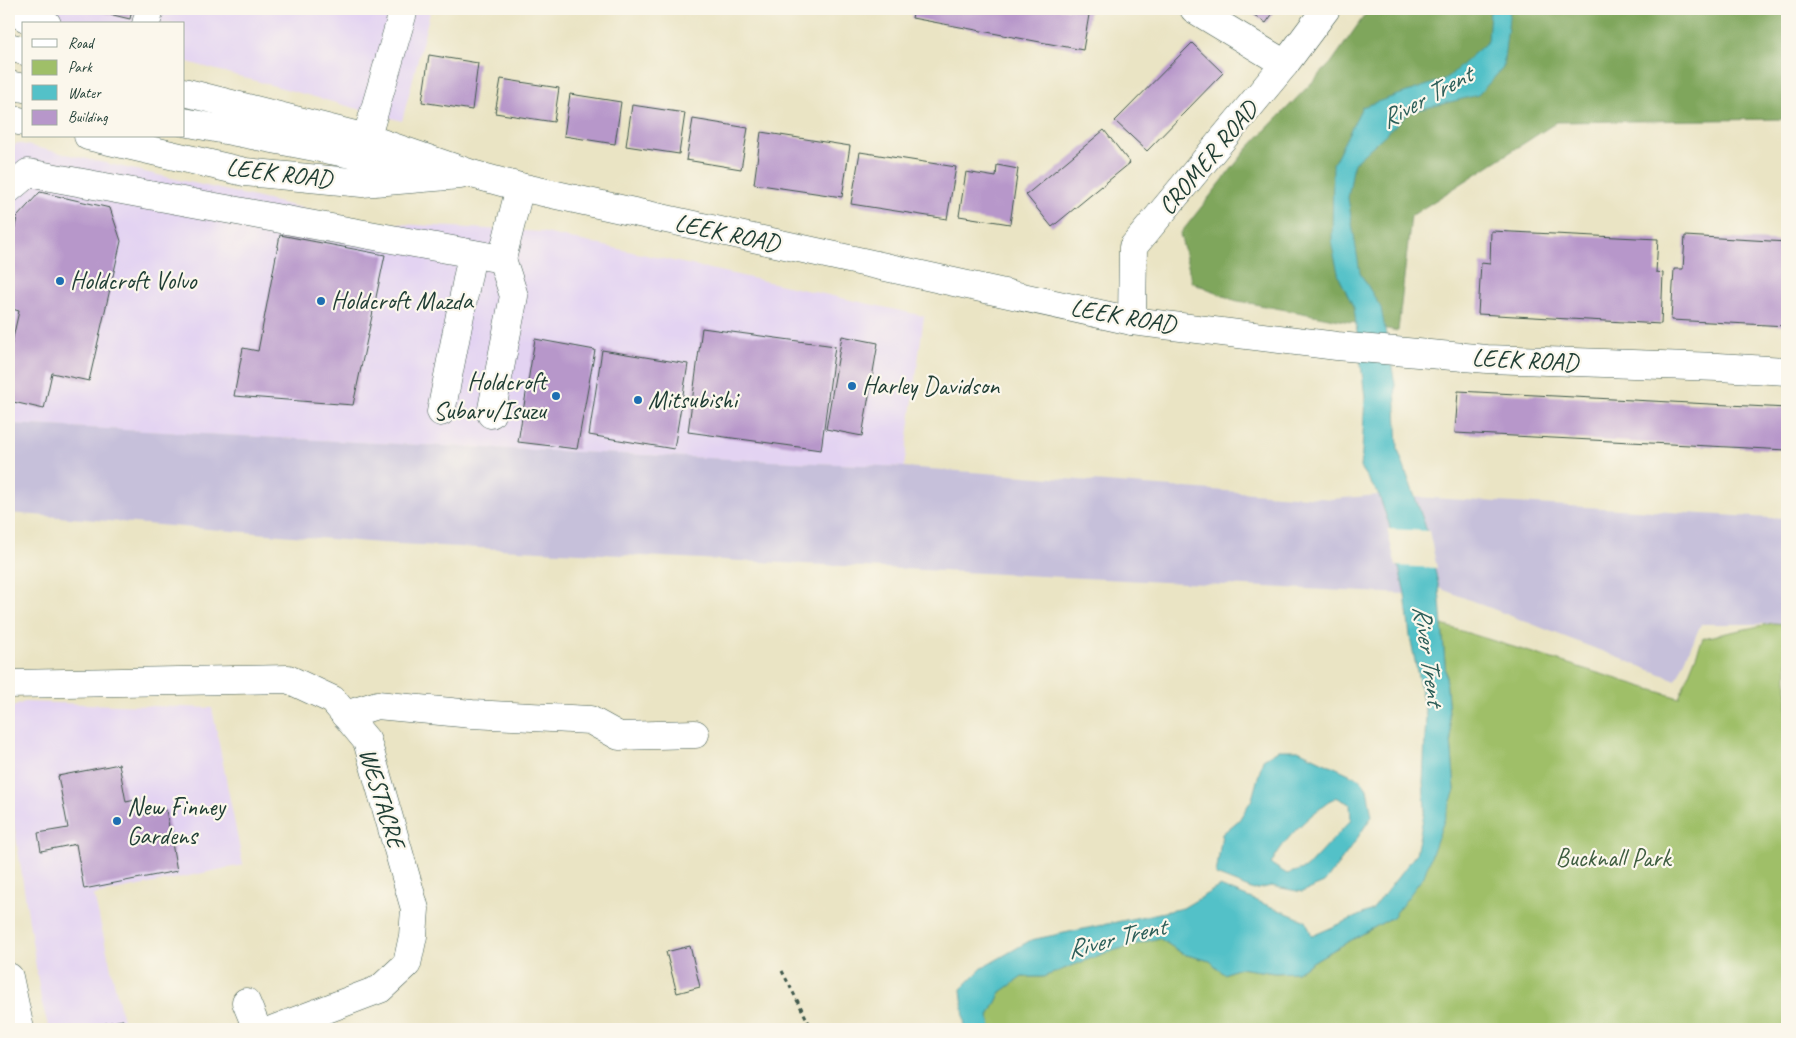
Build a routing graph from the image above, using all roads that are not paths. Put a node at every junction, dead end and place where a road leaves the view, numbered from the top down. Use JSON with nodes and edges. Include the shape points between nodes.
{"nodes":[{"id":1,"x":10,"y":9,"type":"edge"},
{"id":2,"x":150,"y":9,"type":"edge"},
{"id":3,"x":404,"y":9,"type":"edge"},
{"id":4,"x":1194,"y":9,"type":"edge"},
{"id":5,"x":1326,"y":9,"type":"edge"},
{"id":6,"x":39,"y":22,"type":"edge"},
{"id":7,"x":147,"y":22,"type":"edge"},
{"id":8,"x":9,"y":47,"type":"edge"},
{"id":9,"x":22,"y":50,"type":"edge"},
{"id":10,"x":1285,"y":64,"type":"junction"},
{"id":11,"x":9,"y":85,"type":"edge"},
{"id":12,"x":22,"y":88,"type":"edge"},
{"id":13,"x":185,"y":92,"type":"edge"},
{"id":14,"x":9,"y":119,"type":"edge"},
{"id":15,"x":22,"y":122,"type":"edge"},
{"id":16,"x":185,"y":122,"type":"edge"},
{"id":17,"x":97,"y":138,"type":"edge"},
{"id":18,"x":364,"y":147,"type":"junction"},
{"id":19,"x":472,"y":174,"type":"junction"},
{"id":20,"x":520,"y":188,"type":"junction"},
{"id":21,"x":9,"y":189,"type":"edge"},
{"id":22,"x":472,"y":254,"type":"junction"},
{"id":23,"x":502,"y":259,"type":"junction"},
{"id":24,"x":1132,"y":321,"type":"junction"},
{"id":25,"x":1787,"y":371,"type":"edge"},
{"id":26,"x":441,"y":412,"type":"dead end"},
{"id":27,"x":491,"y":414,"type":"dead end"},
{"id":28,"x":9,"y":684,"type":"edge"},
{"id":29,"x":345,"y":714,"type":"junction"},
{"id":30,"x":695,"y":734,"type":"dead end"},
{"id":31,"x":9,"y":976,"type":"edge"},
{"id":32,"x":246,"y":1002,"type":"dead end"},
{"id":33,"x":20,"y":1029,"type":"edge"},
{"id":34,"x":257,"y":1029,"type":"edge"},
{"id":35,"x":274,"y":1029,"type":"edge"}],
"edges":[{"from":1,"to":6,"type":"main road"},
{"from":2,"to":7,"type":"main road"},
{"from":3,"to":18,"type":"main road"},
{"from":4,"to":10,"type":"main road"},
{"from":5,"to":10,"type":"main road","name":"CROMER ROAD"},
{"from":8,"to":9,"type":"main road"},
{"from":10,"to":24,"type":"main road","name":"CROMER ROAD","via":[[1133,247]]},
{"from":11,"to":12,"type":"main road"},
{"from":13,"to":18,"type":"main road","name":"LEEK ROAD"},
{"from":14,"to":15,"type":"main road"},
{"from":16,"to":18,"type":"main road"},
{"from":17,"to":19,"type":"main road","name":"LEEK ROAD","via":[[245,172],[304,178],[362,183]]},
{"from":18,"to":19,"type":"main road","name":"LEEK ROAD"},
{"from":19,"to":20,"type":"main road","name":"LEEK ROAD"},
{"from":20,"to":23,"type":"main road"},
{"from":20,"to":24,"type":"main road","name":"LEEK ROAD"},
{"from":21,"to":22,"type":"main road","via":[[28,173]]},
{"from":22,"to":23,"type":"main road"},
{"from":22,"to":26,"type":"main road"},
{"from":23,"to":27,"type":"main road","via":[[514,296]]},
{"from":24,"to":25,"type":"main road","name":"LEEK ROAD","via":[[1337,346],[1487,359]]},
{"from":28,"to":29,"type":"main road","name":"WESTACRE","via":[[288,678],[333,700]]},
{"from":29,"to":30,"type":"main road","via":[[377,705],[590,720],[619,736]]},
{"from":29,"to":35,"type":"main road","name":"WESTACRE","via":[[367,741],[415,909],[409,955],[406,964],[380,989]]},
{"from":31,"to":33,"type":"main road"},
{"from":32,"to":34,"type":"main road"}]}
